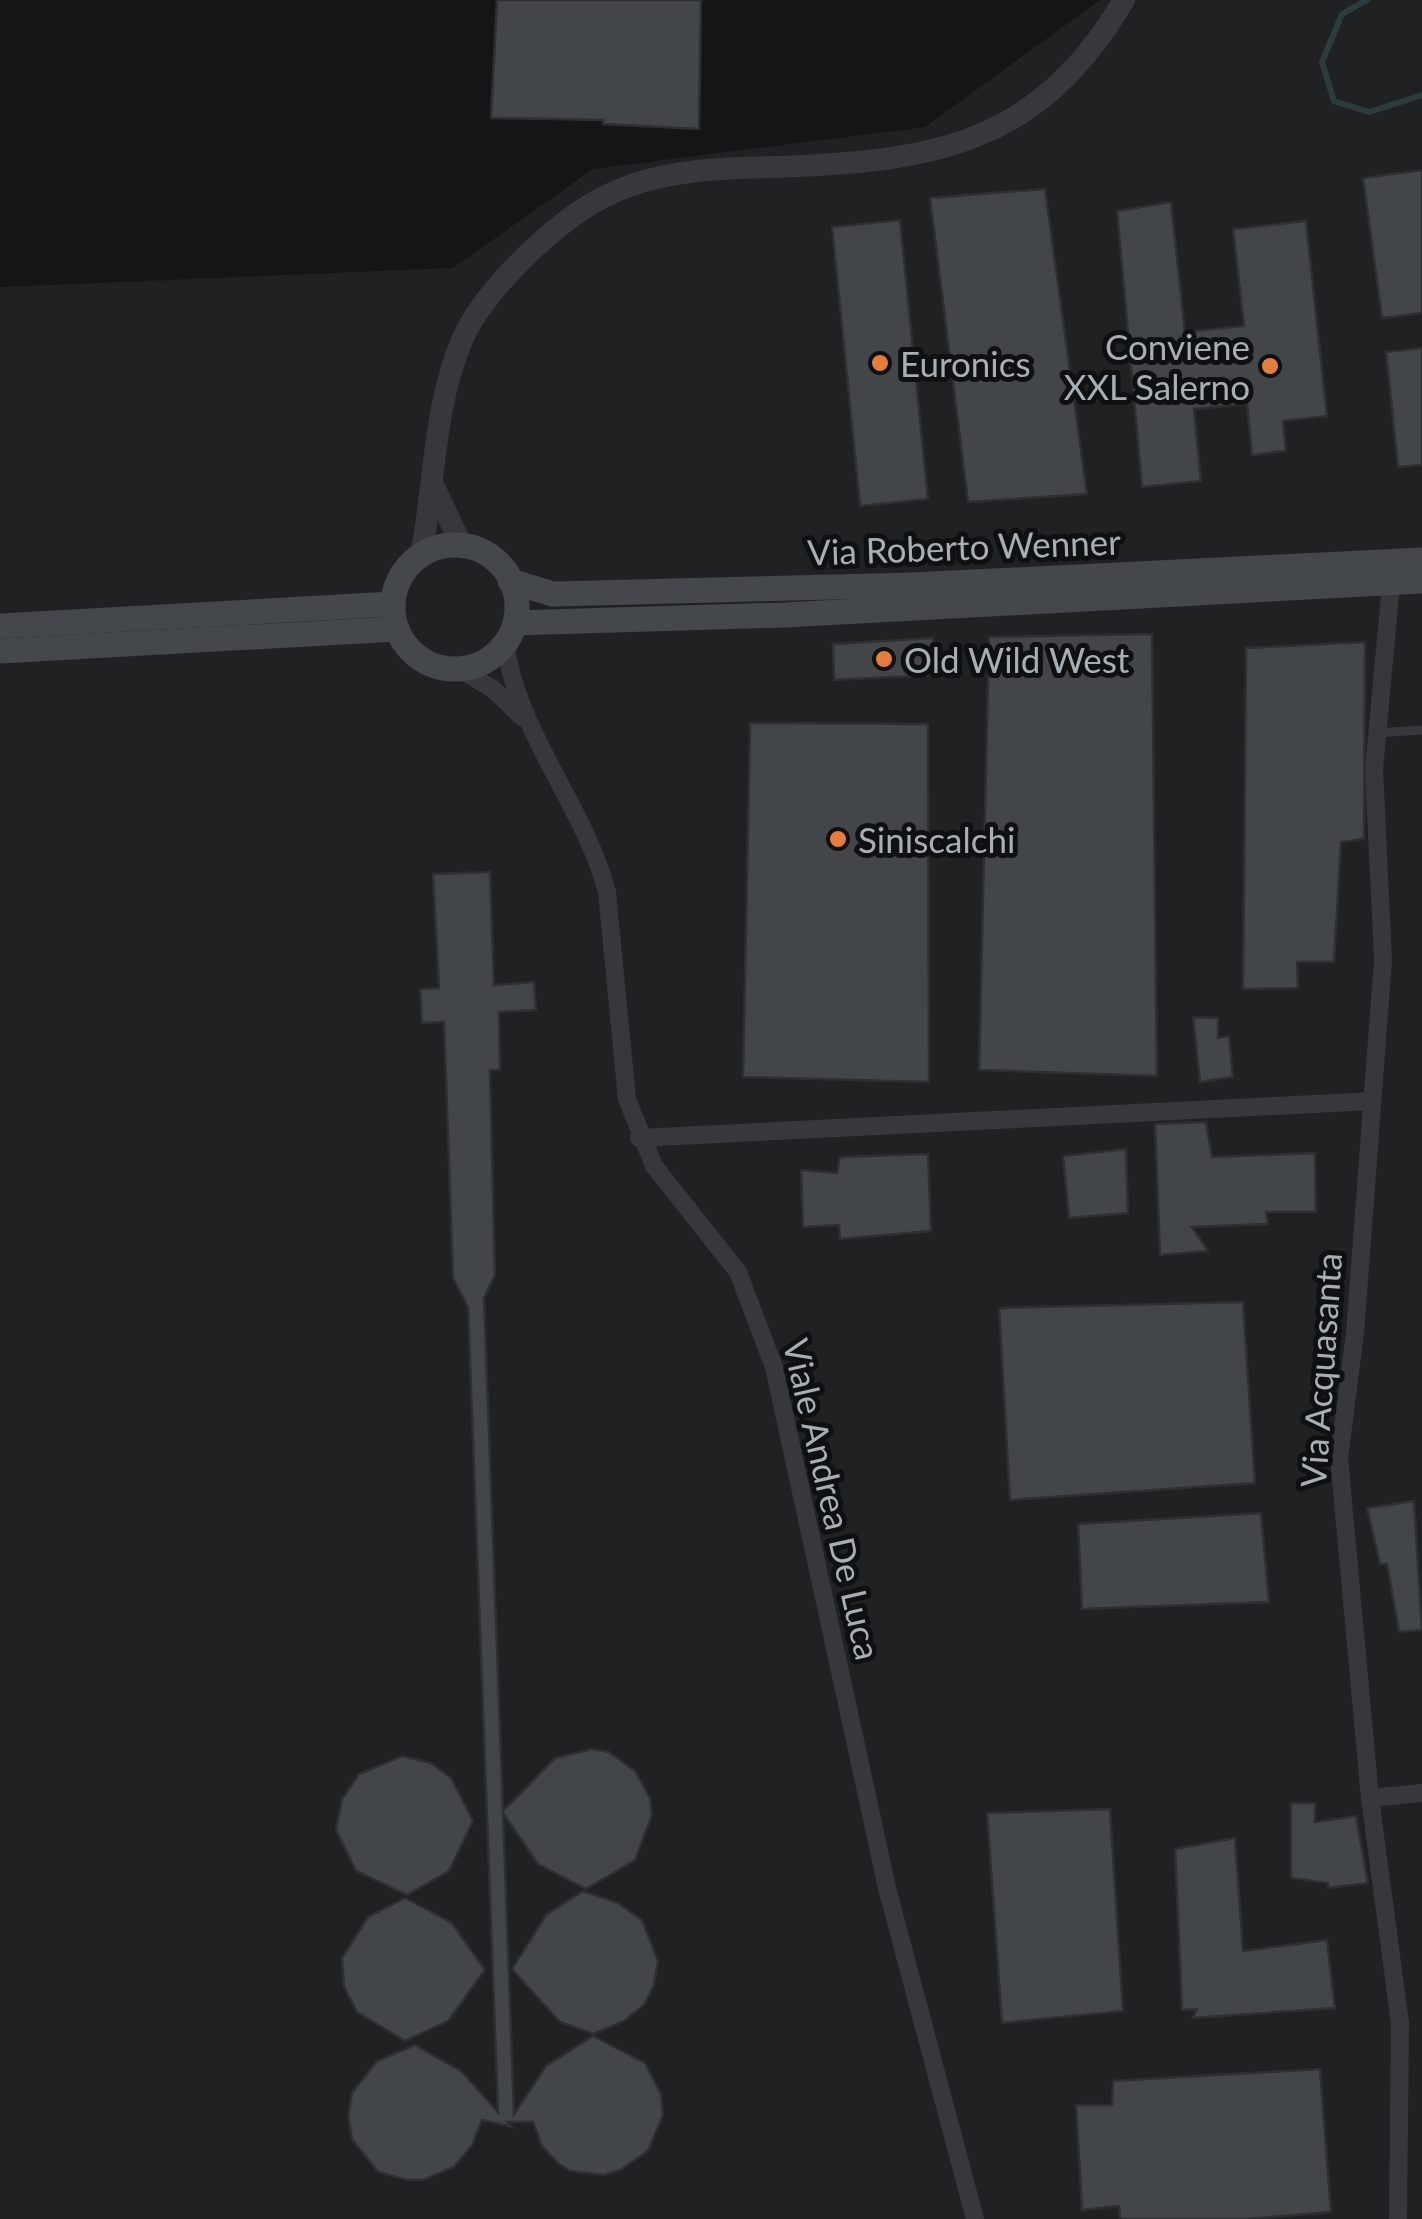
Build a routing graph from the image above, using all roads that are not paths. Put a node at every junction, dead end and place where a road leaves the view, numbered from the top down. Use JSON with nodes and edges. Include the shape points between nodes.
{"nodes":[{"id":1,"x":1124,"y":0,"type":"edge"},
{"id":2,"x":434,"y":487,"type":"junction"},
{"id":3,"x":462,"y":546,"type":"junction"},
{"id":4,"x":421,"y":556,"type":"junction"},
{"id":5,"x":1422,"y":560,"type":"edge"},
{"id":6,"x":510,"y":581,"type":"junction"},
{"id":7,"x":1422,"y":582,"type":"edge"},
{"id":8,"x":1391,"y":584,"type":"junction"},
{"id":9,"x":395,"y":616,"type":"junction"},
{"id":10,"x":0,"y":626,"type":"edge"},
{"id":11,"x":510,"y":633,"type":"junction"},
{"id":12,"x":0,"y":651,"type":"edge"},
{"id":13,"x":459,"y":669,"type":"junction"},
{"id":14,"x":524,"y":718,"type":"junction"},
{"id":15,"x":1422,"y":730,"type":"edge"},
{"id":16,"x":1376,"y":734,"type":"junction"},
{"id":17,"x":1372,"y":1102,"type":"junction"},
{"id":18,"x":639,"y":1138,"type":"junction"},
{"id":19,"x":1422,"y":1792,"type":"edge"},
{"id":20,"x":1370,"y":1798,"type":"junction"},
{"id":21,"x":975,"y":2219,"type":"edge"},
{"id":22,"x":1398,"y":2219,"type":"edge"}],
"edges":[{"from":1,"to":2,"type":"street","via":[[1100,37],[1044,96],[972,141],[869,163],[668,177],[585,206],[521,260],[463,338],[436,437]]},
{"from":2,"to":3,"type":"street"},
{"from":2,"to":4,"type":"street"},
{"from":3,"to":4,"type":"main road"},
{"from":3,"to":6,"type":"main road","via":[[496,561]]},
{"from":4,"to":9,"type":"main road","via":[[404,572]]},
{"from":5,"to":6,"type":"main road","name":"Via Roberto Wenner","via":[[912,585],[553,594]]},
{"from":6,"to":11,"type":"main road","via":[[516,602]]},
{"from":7,"to":8,"type":"main road","name":"Via Roberto Wenner"},
{"from":8,"to":11,"type":"main road","name":"Via Roberto Wenner"},
{"from":8,"to":16,"type":"street","name":"Via Acquasanta"},
{"from":9,"to":10,"type":"main road"},
{"from":9,"to":12,"type":"main road"},
{"from":9,"to":13,"type":"main road","via":[[409,648],[426,662]]},
{"from":11,"to":13,"type":"main road","via":[[490,658]]},
{"from":11,"to":14,"type":"street"},
{"from":13,"to":14,"type":"street"},
{"from":14,"to":18,"type":"street","name":"Viale Andrea De Luca","via":[[598,860],[607,892],[626,1099]]},
{"from":15,"to":16,"type":"lane"},
{"from":16,"to":17,"type":"street","name":"Via Acquasanta","via":[[1382,960]]},
{"from":17,"to":18,"type":"street"},
{"from":17,"to":20,"type":"street","name":"Via Acquasanta","via":[[1339,1458]]},
{"from":18,"to":21,"type":"street","name":"Viale Andrea De Luca","via":[[738,1272],[774,1367],[887,1888]]},
{"from":19,"to":20,"type":"street"},
{"from":20,"to":22,"type":"street","name":"Via Acquasanta","via":[[1400,2024]]}]}
